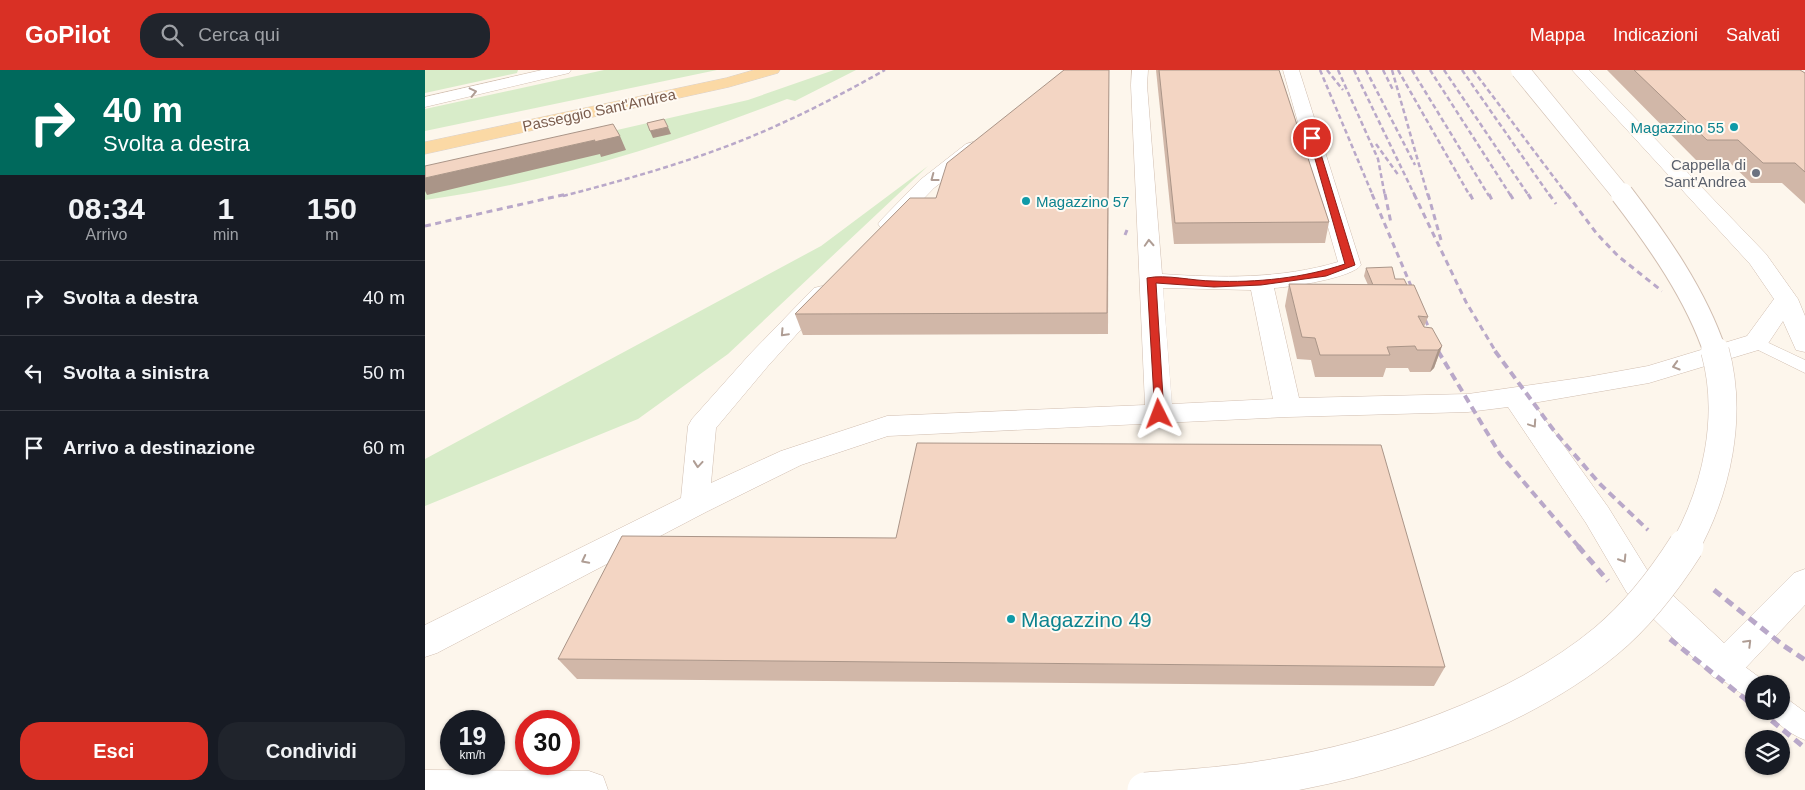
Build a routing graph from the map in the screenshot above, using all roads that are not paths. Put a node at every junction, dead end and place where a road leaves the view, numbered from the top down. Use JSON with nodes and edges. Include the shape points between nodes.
{"nodes":[{"id":1,"x":563,"y":70,"type":"edge"},
{"id":2,"x":772,"y":70,"type":"edge"},
{"id":3,"x":1291,"y":70,"type":"edge"},
{"id":4,"x":1520,"y":70,"type":"edge"},
{"id":5,"x":1580,"y":70,"type":"edge"},
{"id":6,"x":541,"y":73,"type":"edge"},
{"id":7,"x":1136,"y":75,"type":"edge"},
{"id":8,"x":425,"y":102,"type":"edge"},
{"id":9,"x":995,"y":132,"type":"edge"},
{"id":10,"x":425,"y":148,"type":"edge"},
{"id":11,"x":874,"y":238,"type":"edge"},
{"id":12,"x":841,"y":273,"type":"edge"},
{"id":13,"x":1151,"y":280,"type":"junction"},
{"id":14,"x":1261,"y":282,"type":"junction"},
{"id":15,"x":1786,"y":299,"type":"junction"},
{"id":16,"x":1756,"y":342,"type":"junction"},
{"id":17,"x":1805,"y":344,"type":"edge"},
{"id":18,"x":1805,"y":367,"type":"edge"},
{"id":19,"x":1515,"y":397,"type":"junction"},
{"id":20,"x":1288,"y":408,"type":"junction"},
{"id":21,"x":1159,"y":414,"type":"junction"},
{"id":22,"x":695,"y":504,"type":"junction"},
{"id":23,"x":1805,"y":583,"type":"edge"},
{"id":24,"x":425,"y":642,"type":"edge"},
{"id":25,"x":1725,"y":666,"type":"junction"},
{"id":26,"x":1745,"y":681,"type":"edge"},
{"id":27,"x":1790,"y":716,"type":"edge"},
{"id":28,"x":1805,"y":728,"type":"edge"},
{"id":29,"x":425,"y":788,"type":"edge"},
{"id":30,"x":589,"y":790,"type":"edge"},
{"id":31,"x":1145,"y":790,"type":"edge"}],
"edges":[{"from":1,"to":6,"type":"street"},
{"from":2,"to":10,"type":"main road","name":"Passeggio Sant'Andrea"},
{"from":3,"to":14,"type":"street","via":[[1350,265],[1326,274]]},
{"from":4,"to":31,"type":"street","bridge":true,"via":[[1647,226],[1700,314],[1715,351],[1723,392],[1723,426],[1708,499],[1681,555],[1658,588],[1607,641],[1561,674],[1507,703],[1417,740],[1339,762],[1228,784]]},
{"from":5,"to":15,"type":"street","via":[[1758,259]]},
{"from":8,"to":6,"type":"street","one_way":true},
{"from":13,"to":7,"type":"street","one_way":true},
{"from":9,"to":11,"type":"street","one_way":true,"via":[[927,184]]},
{"from":12,"to":22,"type":"street","one_way":true,"via":[[702,426]]},
{"from":13,"to":14,"type":"street","via":[[1214,284]]},
{"from":13,"to":21,"type":"street"},
{"from":14,"to":20,"type":"street"},
{"from":15,"to":16,"type":"street"},
{"from":15,"to":17,"type":"street"},
{"from":16,"to":18,"type":"lane"},
{"from":16,"to":19,"type":"street","one_way":true,"via":[[1649,374]]},
{"from":19,"to":20,"type":"street","via":[[1468,402]]},
{"from":19,"to":25,"type":"street","one_way":true,"via":[[1597,515],[1638,583]]},
{"from":20,"to":21,"type":"street"},
{"from":21,"to":22,"type":"street","via":[[887,426],[791,458]]},
{"from":22,"to":24,"type":"street","one_way":true},
{"from":25,"to":23,"type":"street","one_way":true},
{"from":25,"to":26,"type":"lane"},
{"from":27,"to":28,"type":"lane"},
{"from":29,"to":30,"type":"street"}]}
